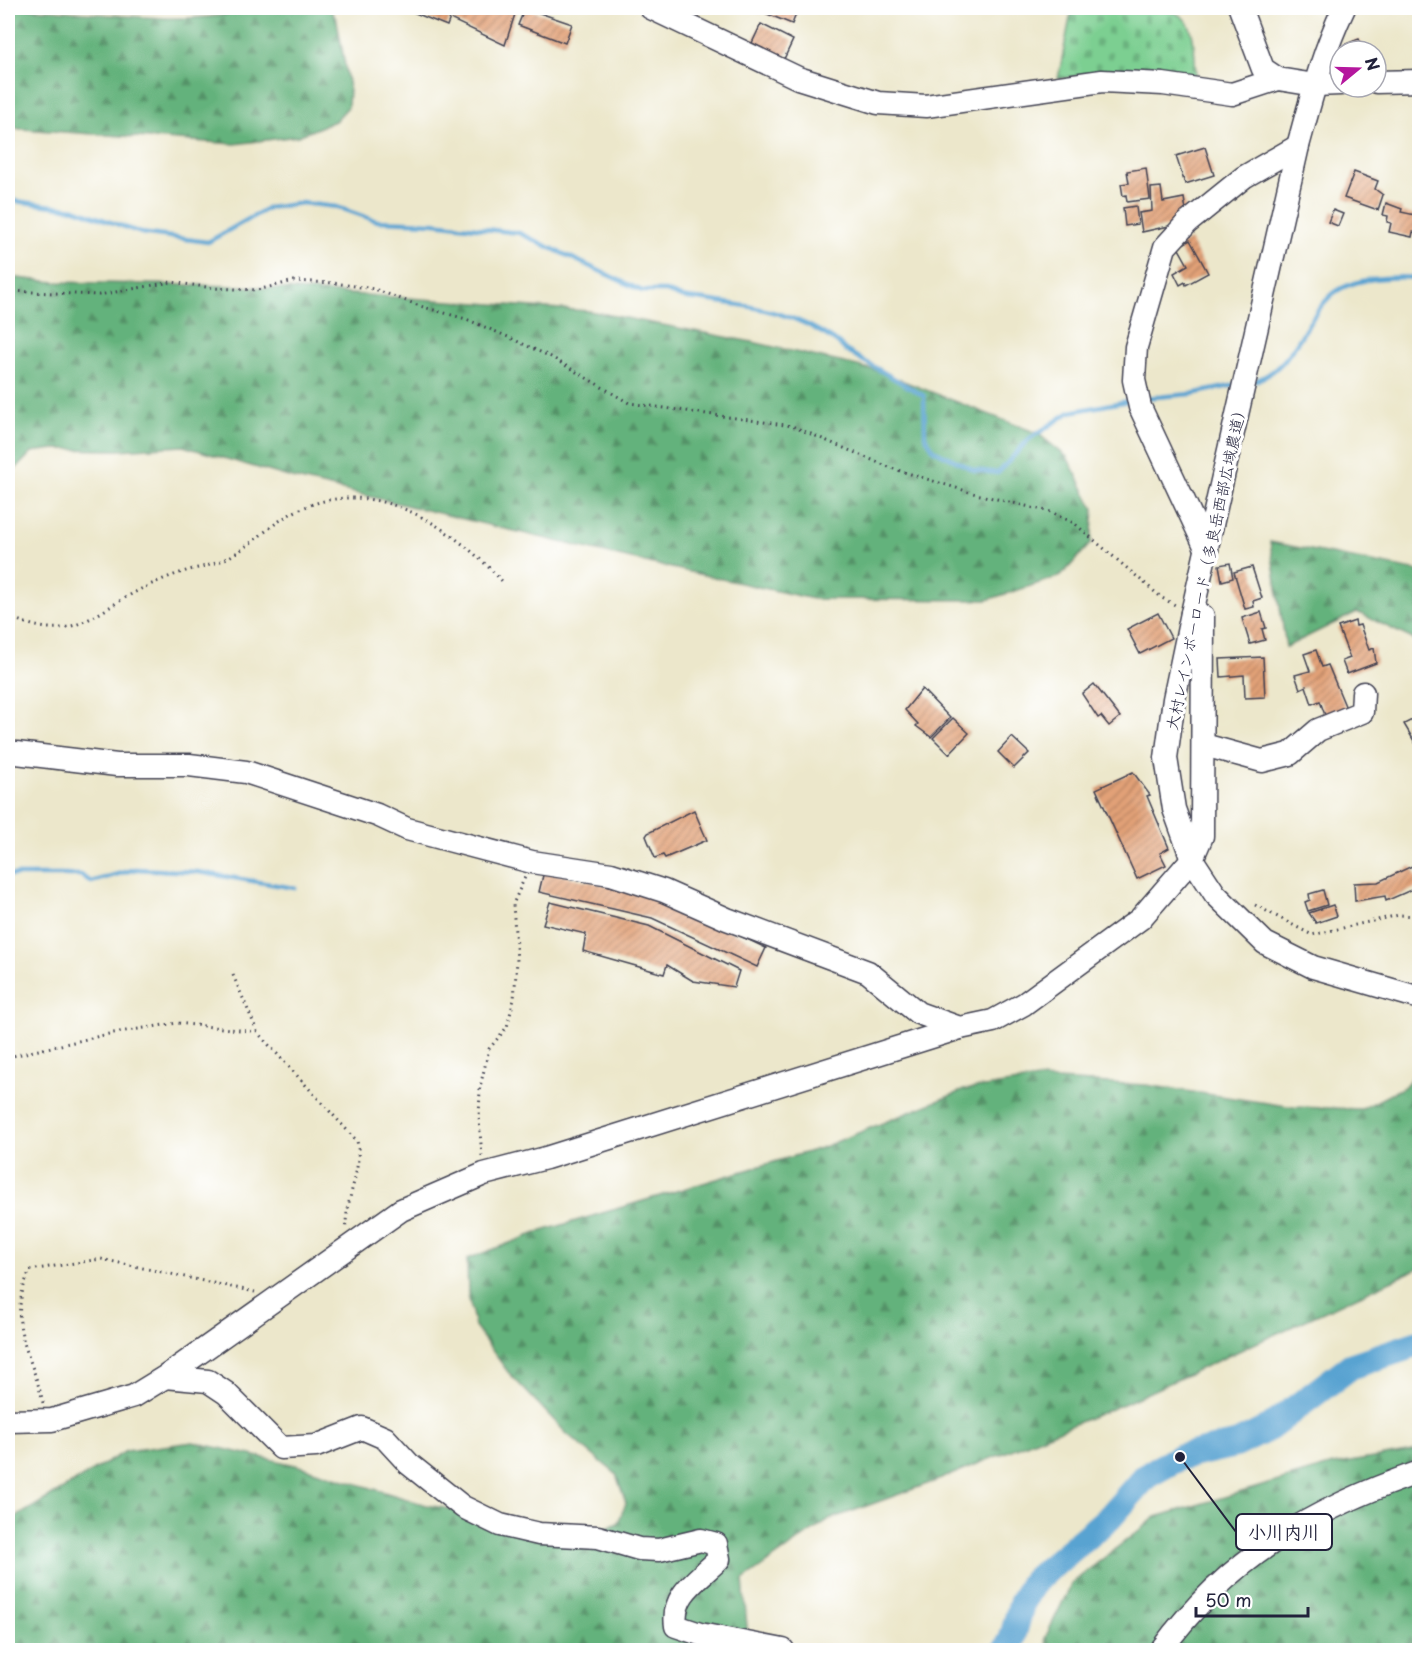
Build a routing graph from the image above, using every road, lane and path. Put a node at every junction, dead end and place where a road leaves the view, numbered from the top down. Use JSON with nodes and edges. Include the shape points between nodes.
{"nodes":[{"id":1,"x":651,"y":8,"type":"edge"},
{"id":2,"x":1241,"y":8,"type":"edge"},
{"id":3,"x":1344,"y":8,"type":"edge"},
{"id":4,"x":685,"y":14,"type":"edge"},
{"id":5,"x":1278,"y":79,"type":"junction"},
{"id":6,"x":1419,"y":81,"type":"edge"},
{"id":7,"x":1388,"y":82,"type":"edge"},
{"id":8,"x":1328,"y":85,"type":"edge"},
{"id":9,"x":1315,"y":86,"type":"junction"},
{"id":10,"x":1298,"y":146,"type":"junction"},
{"id":11,"x":8,"y":291,"type":"edge"},
{"id":12,"x":1207,"y":550,"type":"junction"},
{"id":13,"x":502,"y":581,"type":"dead end"},
{"id":14,"x":1192,"y":614,"type":"junction"},
{"id":15,"x":8,"y":616,"type":"edge"},
{"id":16,"x":1363,"y":693,"type":"dead end"},
{"id":17,"x":1204,"y":745,"type":"junction"},
{"id":18,"x":8,"y":752,"type":"edge"},
{"id":19,"x":1192,"y":859,"type":"junction"},
{"id":20,"x":532,"y":862,"type":"junction"},
{"id":21,"x":1228,"y":907,"type":"junction"},
{"id":22,"x":1419,"y":916,"type":"edge"},
{"id":23,"x":233,"y":975,"type":"dead end"},
{"id":24,"x":1419,"y":998,"type":"edge"},
{"id":25,"x":960,"y":1028,"type":"junction"},
{"id":26,"x":257,"y":1032,"type":"junction"},
{"id":27,"x":8,"y":1057,"type":"edge"},
{"id":28,"x":484,"y":1174,"type":"junction"},
{"id":29,"x":352,"y":1243,"type":"junction"},
{"id":30,"x":277,"y":1298,"type":"junction"},
{"id":31,"x":165,"y":1377,"type":"junction"},
{"id":32,"x":47,"y":1420,"type":"junction"},
{"id":33,"x":8,"y":1421,"type":"edge"},
{"id":34,"x":1419,"y":1472,"type":"edge"},
{"id":35,"x":783,"y":1650,"type":"edge"},
{"id":36,"x":1161,"y":1650,"type":"edge"}],
"edges":[{"from":1,"to":4,"type":"street"},
{"from":2,"to":5,"type":"street","via":[[1263,69]]},
{"from":3,"to":9,"type":"street","name":"大村レインボーロード（多良岳西部広域農道）"},
{"from":4,"to":5,"type":"street","via":[[798,78],[878,103],[926,106],[1102,81],[1163,84],[1232,94]]},
{"from":5,"to":9,"type":"street"},
{"from":6,"to":7,"type":"street"},
{"from":8,"to":9,"type":"street"},
{"from":9,"to":10,"type":"street","name":"大村レインボーロード（多良岳西部広域農道）"},
{"from":10,"to":12,"type":"street","name":"大村レインボーロード（多良岳西部広域農道）"},
{"from":10,"to":12,"type":"street","via":[[1245,177],[1187,223],[1165,247],[1136,347],[1134,380],[1140,407]]},
{"from":11,"to":14,"type":"path","via":[[99,295],[171,282],[257,290],[294,281],[374,289],[506,336],[630,403],[792,426],[891,468],[1050,512],[1074,523],[1162,598]]},
{"from":12,"to":14,"type":"street","name":"大村レインボーロード（多良岳西部広域農道）"},
{"from":13,"to":15,"type":"path","via":[[478,555],[406,508],[364,498],[344,499],[295,512],[217,563],[181,572],[141,589],[85,622],[69,627],[34,628]]},
{"from":14,"to":17,"type":"street","via":[[1203,616]]},
{"from":14,"to":19,"type":"street","name":"大村レインボーロード（多良岳西部広域農道）","via":[[1166,758],[1174,809]]},
{"from":16,"to":17,"type":"street","via":[[1362,711],[1318,730],[1290,754],[1262,761]]},
{"from":17,"to":19,"type":"street","via":[[1202,836]]},
{"from":18,"to":20,"type":"street","via":[[117,765],[189,765],[246,772],[377,815],[407,830]]},
{"from":19,"to":21,"type":"street","name":"大村レインボーロード（多良岳西部広域農道）"},
{"from":19,"to":25,"type":"street","via":[[1140,918],[1024,1005],[993,1021]]},
{"from":20,"to":25,"type":"street","via":[[611,874],[663,891],[868,972],[918,1013]]},
{"from":20,"to":28,"type":"path","via":[[513,904],[517,961],[514,999],[507,1027],[489,1049],[480,1087],[478,1120]]},
{"from":21,"to":22,"type":"path","via":[[1241,898],[1312,935],[1399,915]]},
{"from":21,"to":24,"type":"street","name":"大村レインボーロード（多良岳西部広域農道）","via":[[1265,943],[1313,967]]},
{"from":23,"to":26,"type":"path"},
{"from":25,"to":28,"type":"street"},
{"from":26,"to":27,"type":"path","via":[[177,1023],[112,1033]]},
{"from":26,"to":29,"type":"path","via":[[357,1141],[360,1153],[346,1213],[346,1232]]},
{"from":28,"to":29,"type":"street","via":[[401,1210]]},
{"from":29,"to":30,"type":"street"},
{"from":30,"to":31,"type":"street"},
{"from":30,"to":32,"type":"path","via":[[101,1259],[30,1270],[21,1290],[18,1313],[23,1344],[38,1377]]},
{"from":31,"to":32,"type":"street","via":[[135,1396]]},
{"from":31,"to":35,"type":"street","via":[[208,1381],[226,1393],[281,1448],[316,1446],[362,1428],[385,1438],[409,1464],[463,1507],[500,1525],[539,1534],[598,1537],[659,1551],[701,1540],[716,1544],[719,1559],[677,1600],[676,1626]]},
{"from":32,"to":33,"type":"street"},
{"from":34,"to":36,"type":"street","via":[[1333,1506],[1248,1558]]}]}
